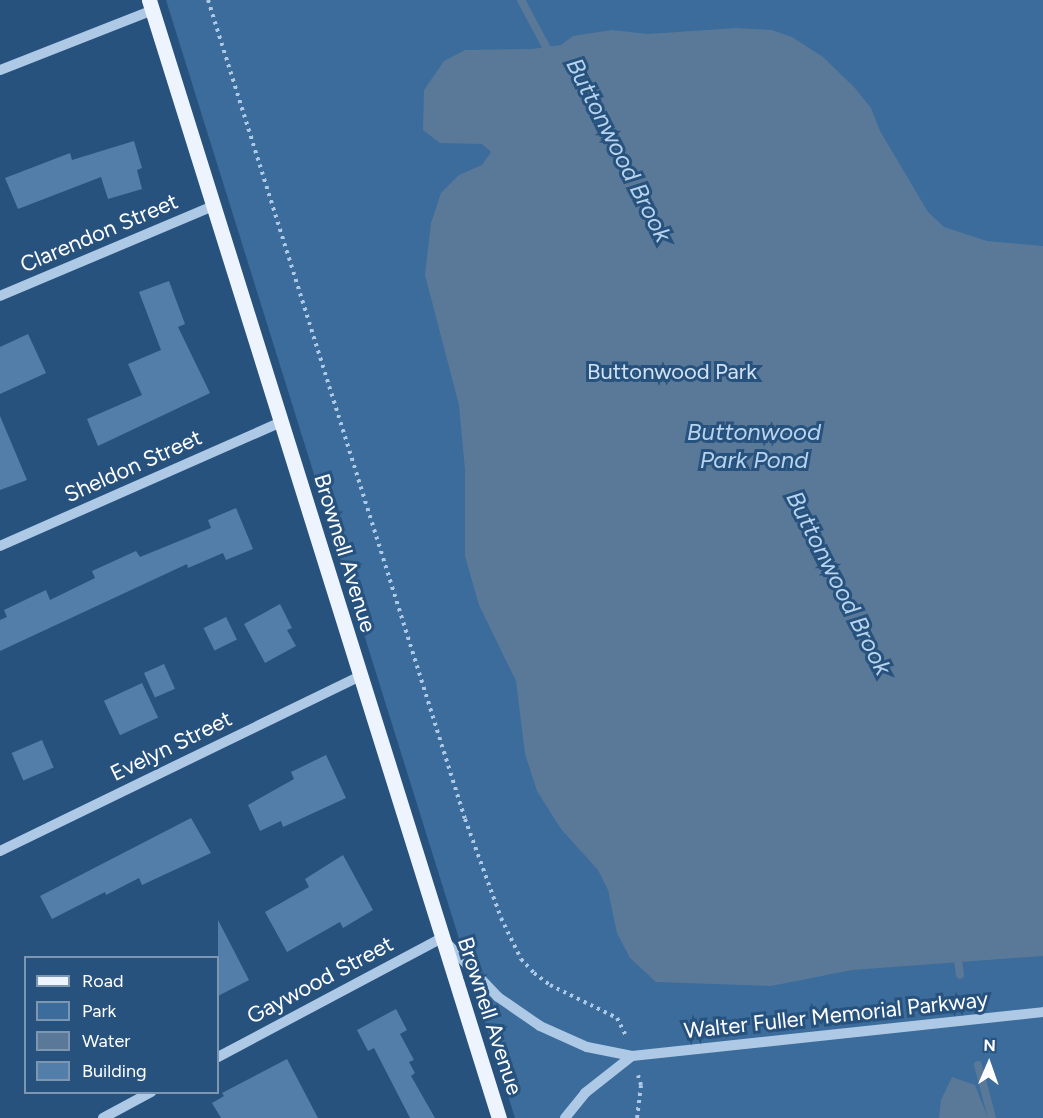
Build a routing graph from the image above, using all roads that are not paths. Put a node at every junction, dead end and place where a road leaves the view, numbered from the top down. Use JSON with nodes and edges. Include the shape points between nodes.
{"nodes":[{"id":1,"x":151,"y":5,"type":"edge"},
{"id":2,"x":0,"y":70,"type":"edge"},
{"id":3,"x":213,"y":206,"type":"junction"},
{"id":4,"x":0,"y":296,"type":"edge"},
{"id":5,"x":281,"y":422,"type":"junction"},
{"id":6,"x":0,"y":546,"type":"edge"},
{"id":7,"x":360,"y":676,"type":"junction"},
{"id":8,"x":0,"y":850,"type":"edge"},
{"id":9,"x":442,"y":938,"type":"junction"},
{"id":10,"x":1043,"y":1012,"type":"edge"},
{"id":11,"x":219,"y":1056,"type":"edge"},
{"id":12,"x":632,"y":1056,"type":"junction"},
{"id":13,"x":147,"y":1094,"type":"edge"},
{"id":14,"x":103,"y":1118,"type":"edge"},
{"id":15,"x":499,"y":1118,"type":"edge"},
{"id":16,"x":565,"y":1118,"type":"edge"}],
"edges":[{"from":1,"to":2,"type":"street"},
{"from":1,"to":3,"type":"main road","name":"Brownell Avenue"},
{"from":3,"to":4,"type":"street","name":"Clarendon Street"},
{"from":3,"to":5,"type":"main road","name":"Brownell Avenue"},
{"from":5,"to":6,"type":"street","name":"Sheldon Street"},
{"from":5,"to":7,"type":"main road","name":"Brownell Avenue"},
{"from":7,"to":8,"type":"street","name":"Evelyn Street"},
{"from":7,"to":9,"type":"main road","name":"Brownell Avenue"},
{"from":9,"to":11,"type":"street","name":"Gaywood Street"},
{"from":9,"to":12,"type":"street","name":"Walter Fuller Memorial Parkway","via":[[498,997],[540,1026],[587,1047]]},
{"from":9,"to":15,"type":"main road","name":"Brownell Avenue"},
{"from":10,"to":12,"type":"street","name":"Walter Fuller Memorial Parkway"},
{"from":12,"to":16,"type":"street","via":[[585,1093]]},
{"from":13,"to":14,"type":"street"}]}
